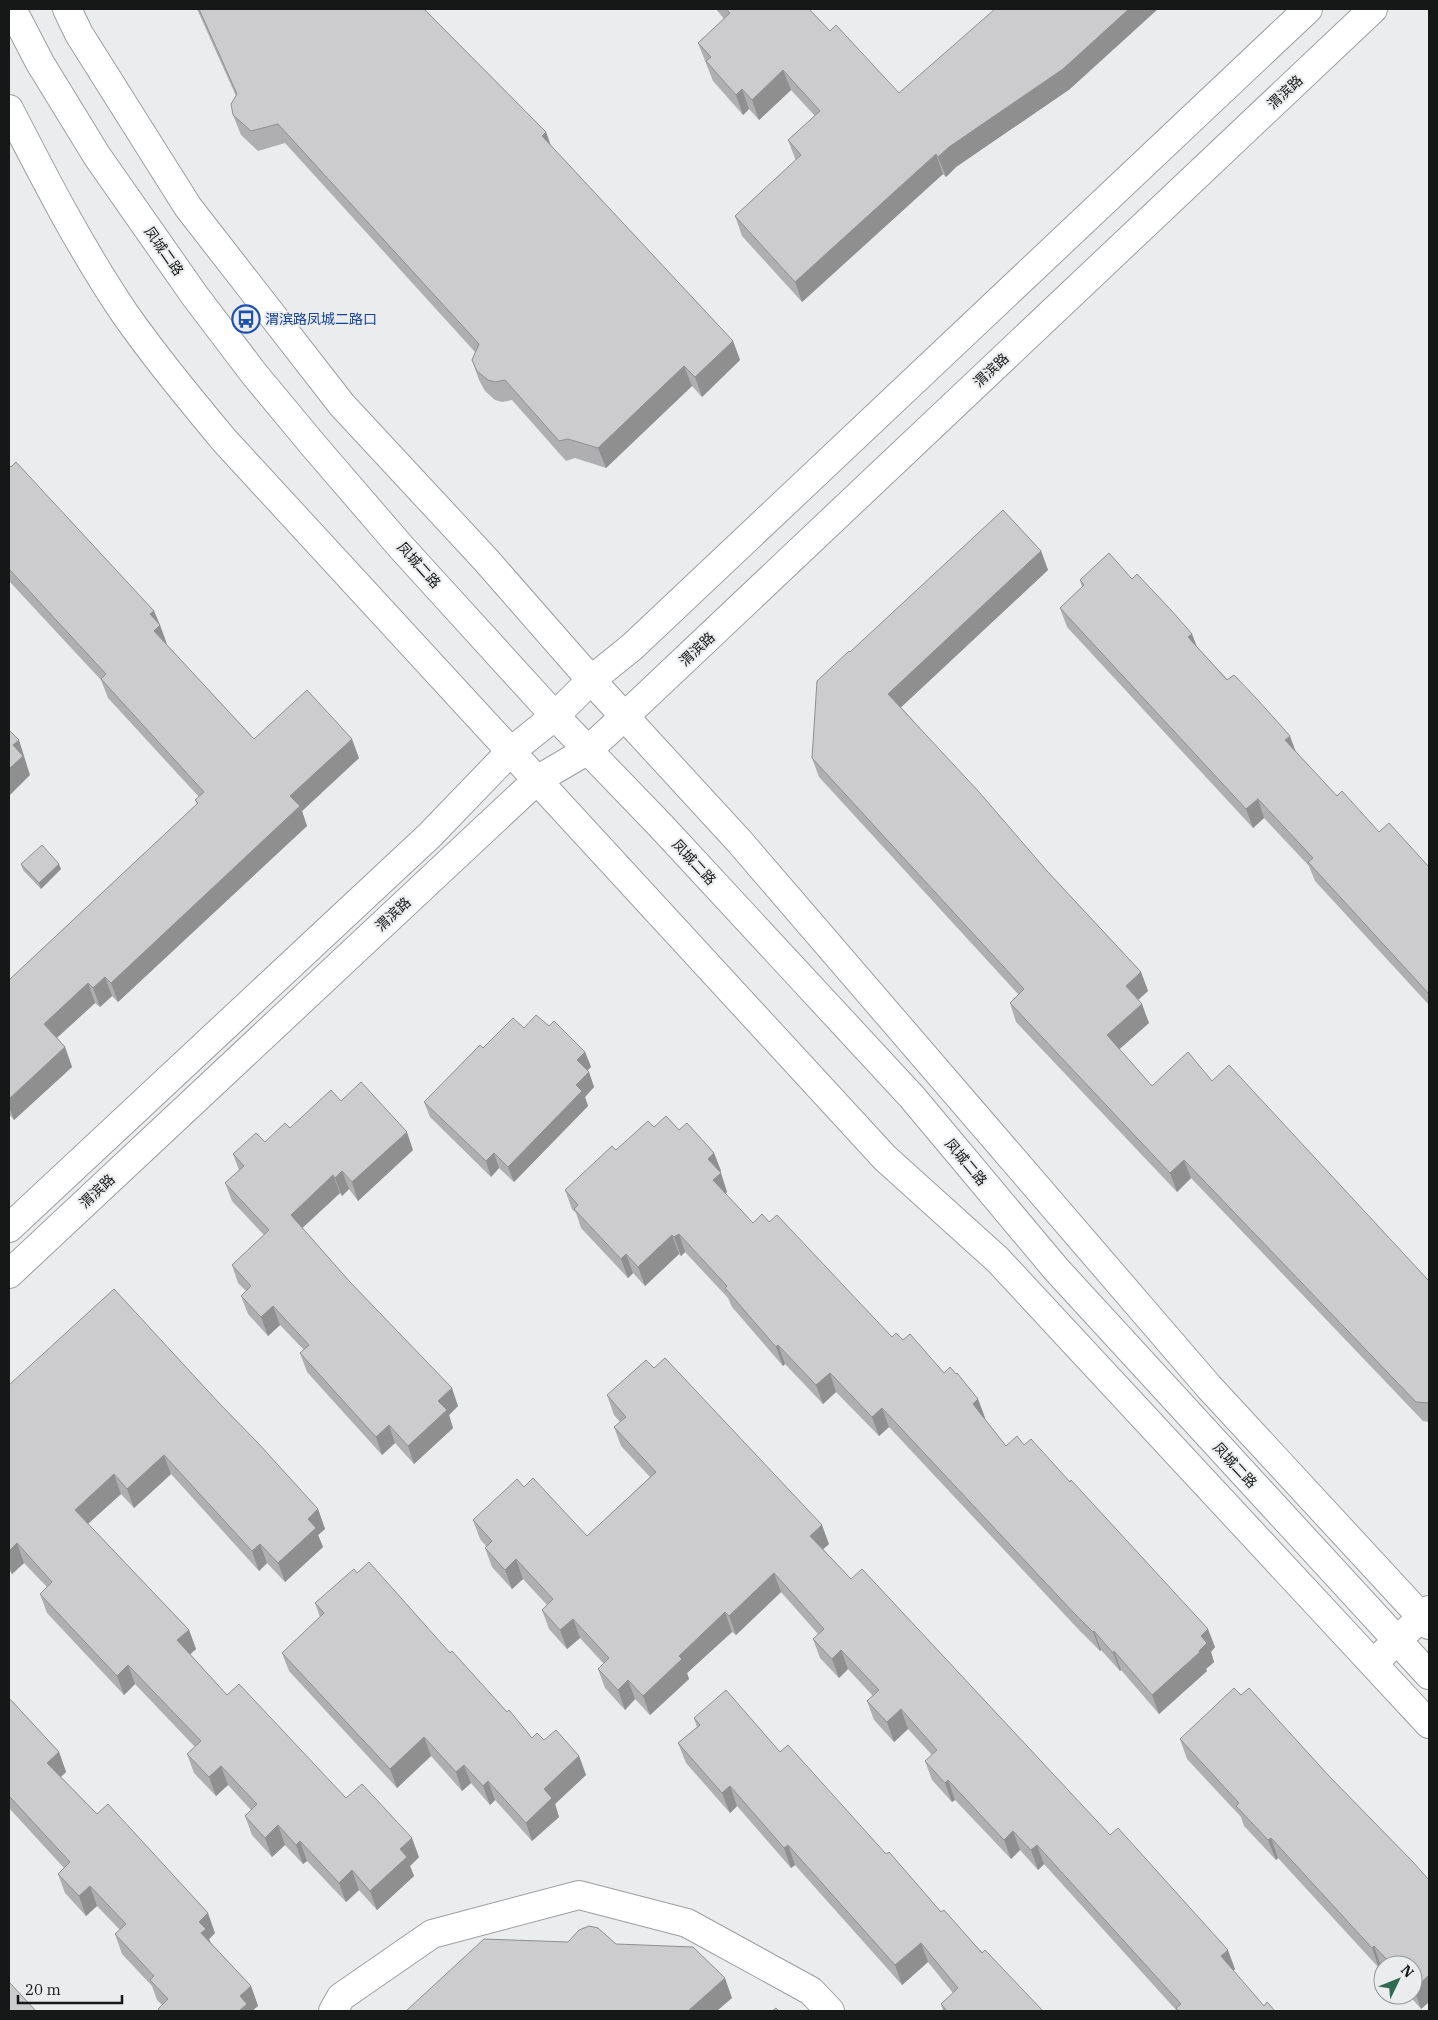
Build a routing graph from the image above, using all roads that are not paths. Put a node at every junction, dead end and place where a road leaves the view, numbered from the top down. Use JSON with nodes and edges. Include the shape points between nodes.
{"nodes":[{"id":1,"x":12,"y":9,"type":"edge"},
{"id":2,"x":67,"y":9,"type":"edge"},
{"id":3,"x":1308,"y":9,"type":"edge"},
{"id":4,"x":1373,"y":9,"type":"edge"},
{"id":5,"x":9,"y":109,"type":"edge"},
{"id":6,"x":591,"y":680,"type":"junction"},
{"id":7,"x":555,"y":716,"type":"junction"},
{"id":8,"x":624,"y":717,"type":"junction"},
{"id":9,"x":588,"y":750,"type":"junction"},
{"id":10,"x":510,"y":752,"type":"junction"},
{"id":11,"x":537,"y":780,"type":"junction"},
{"id":12,"x":9,"y":1228,"type":"edge"},
{"id":13,"x":9,"y":1274,"type":"edge"},
{"id":14,"x":1427,"y":1617,"type":"edge"},
{"id":15,"x":1396,"y":1641,"type":"junction"},
{"id":16,"x":1373,"y":1664,"type":"junction"},
{"id":17,"x":1429,"y":1675,"type":"edge"},
{"id":18,"x":1429,"y":1724,"type":"edge"},
{"id":19,"x":333,"y":2011,"type":"edge"},
{"id":20,"x":830,"y":2011,"type":"edge"}],
"edges":[{"from":1,"to":7,"type":"street","name":"凤城二路","via":[[40,63],[97,156],[224,335],[326,461]]},
{"from":2,"to":6,"type":"street","via":[[79,34],[188,208],[266,308],[342,405],[486,560]]},
{"from":3,"to":6,"type":"street","via":[[632,647]]},
{"from":4,"to":8,"type":"street","name":"渭滨路"},
{"from":5,"to":10,"type":"street","via":[[88,256],[125,314],[171,376],[224,440]]},
{"from":6,"to":7,"type":"street"},
{"from":6,"to":8,"type":"street"},
{"from":7,"to":9,"type":"street","name":"凤城二路"},
{"from":7,"to":10,"type":"street"},
{"from":8,"to":9,"type":"street","name":"渭滨路"},
{"from":8,"to":14,"type":"street","via":[[739,841],[1210,1387]]},
{"from":9,"to":11,"type":"street","name":"渭滨路"},
{"from":9,"to":15,"type":"street","name":"凤城二路","via":[[912,1097],[1056,1269]]},
{"from":10,"to":11,"type":"street"},
{"from":10,"to":12,"type":"street","via":[[430,836]]},
{"from":11,"to":13,"type":"street","name":"渭滨路"},
{"from":11,"to":16,"type":"street","via":[[885,1158],[998,1260]]},
{"from":14,"to":15,"type":"street"},
{"from":15,"to":16,"type":"street"},
{"from":15,"to":17,"type":"street","name":"凤城二路"},
{"from":16,"to":18,"type":"street"},
{"from":19,"to":20,"type":"street","via":[[342,1997],[432,1934],[579,1895],[687,1923],[811,1991]]}]}
